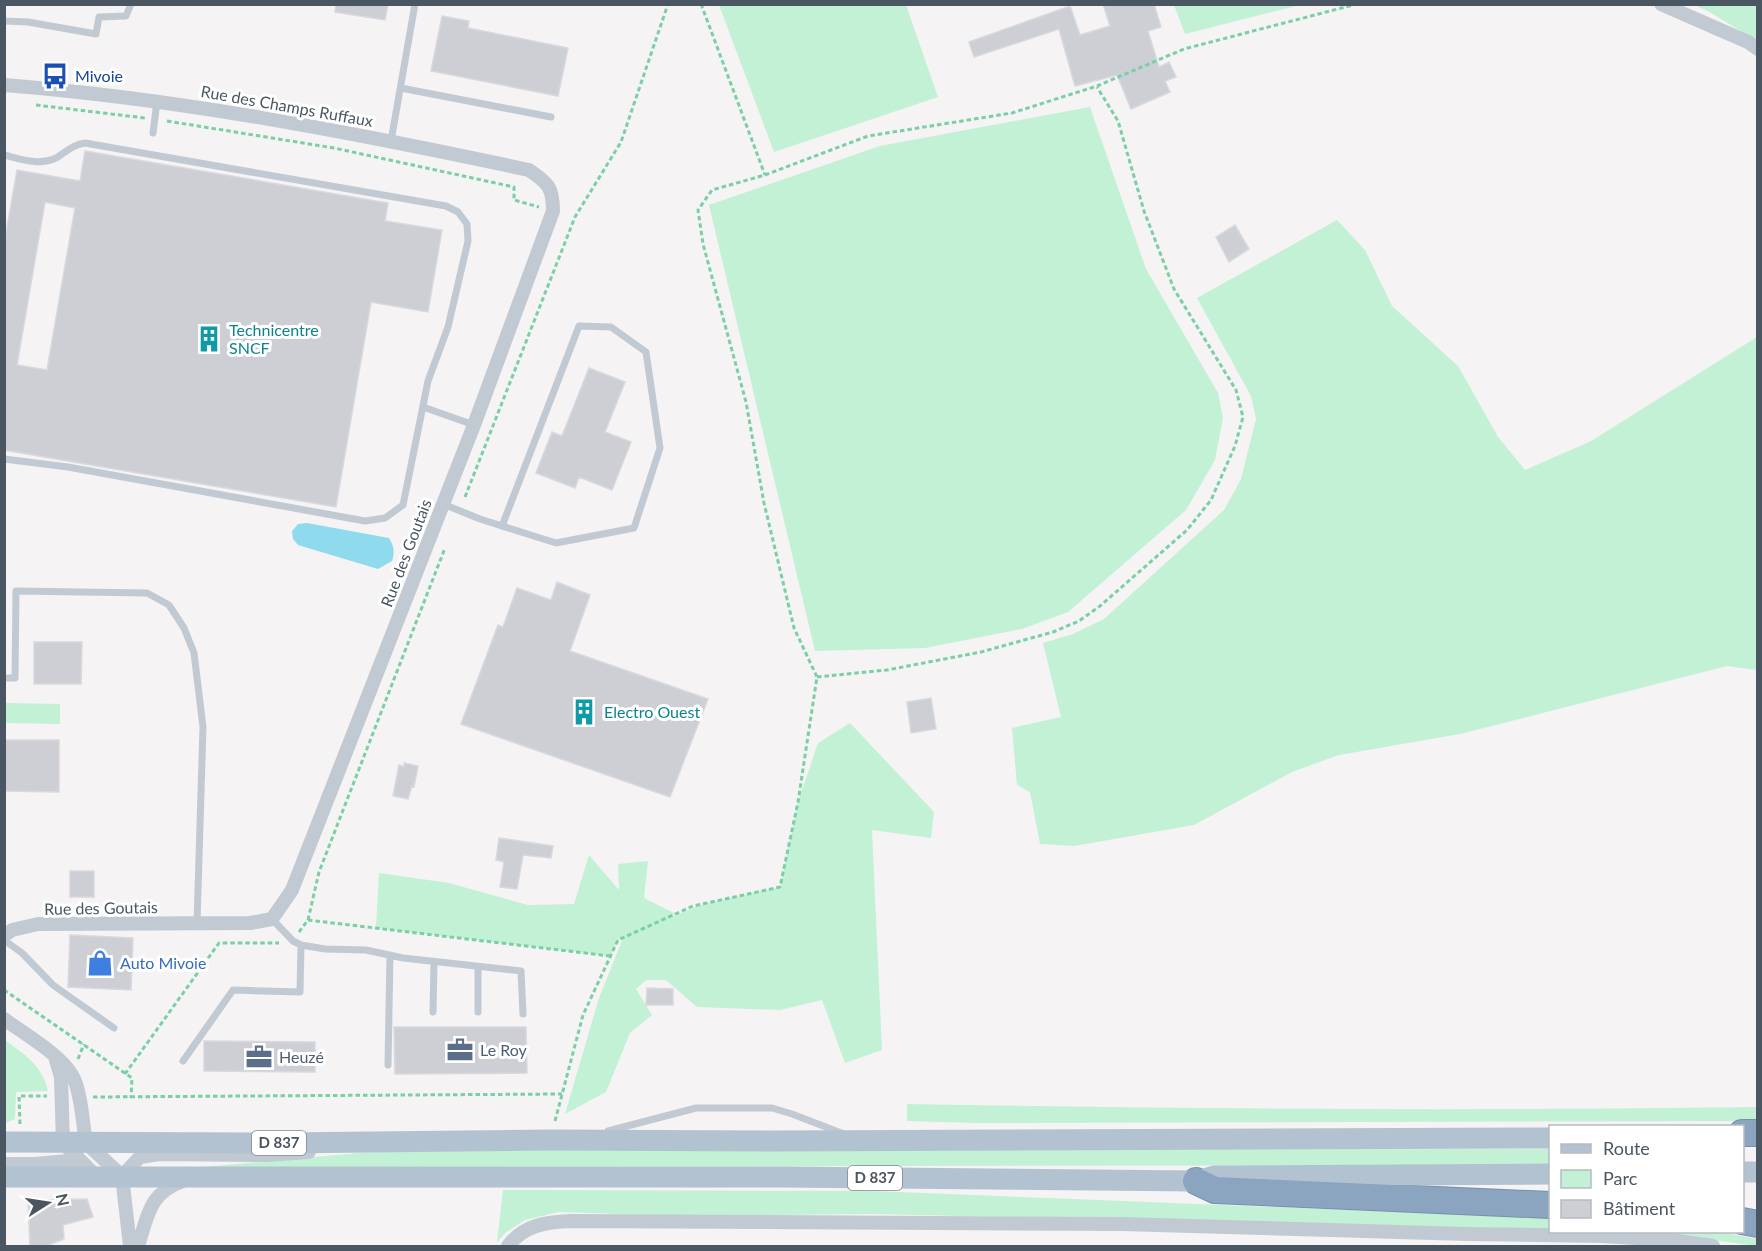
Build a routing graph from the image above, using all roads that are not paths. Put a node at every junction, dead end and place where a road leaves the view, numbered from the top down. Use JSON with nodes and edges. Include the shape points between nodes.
{"nodes":[{"id":1,"x":131,"y":4,"type":"edge"},
{"id":2,"x":415,"y":4,"type":"edge"},
{"id":3,"x":1661,"y":4,"type":"edge"},
{"id":4,"x":4,"y":21,"type":"edge"},
{"id":5,"x":1758,"y":49,"type":"edge"},
{"id":6,"x":4,"y":85,"type":"edge"},
{"id":7,"x":400,"y":88,"type":"junction"},
{"id":8,"x":157,"y":101,"type":"junction"},
{"id":9,"x":551,"y":117,"type":"dead end"},
{"id":10,"x":153,"y":133,"type":"dead end"},
{"id":11,"x":391,"y":141,"type":"junction"},
{"id":12,"x":4,"y":155,"type":"edge"},
{"id":13,"x":553,"y":194,"type":"joint"},
{"id":14,"x":423,"y":407,"type":"junction"},
{"id":15,"x":474,"y":425,"type":"junction"},
{"id":16,"x":4,"y":459,"type":"edge"},
{"id":17,"x":443,"y":504,"type":"junction"},
{"id":18,"x":502,"y":526,"type":"junction"},
{"id":19,"x":4,"y":678,"type":"edge"},
{"id":20,"x":272,"y":919,"type":"junction"},
{"id":21,"x":197,"y":923,"type":"junction"},
{"id":22,"x":4,"y":938,"type":"edge"},
{"id":23,"x":301,"y":945,"type":"junction"},
{"id":24,"x":390,"y":955,"type":"junction"},
{"id":25,"x":434,"y":962,"type":"junction"},
{"id":26,"x":478,"y":966,"type":"junction"},
{"id":27,"x":433,"y":1012,"type":"dead end"},
{"id":28,"x":478,"y":1012,"type":"dead end"},
{"id":29,"x":523,"y":1014,"type":"dead end"},
{"id":30,"x":4,"y":1019,"type":"edge"},
{"id":31,"x":114,"y":1028,"type":"dead end"},
{"id":32,"x":54,"y":1055,"type":"junction"},
{"id":33,"x":183,"y":1061,"type":"dead end"},
{"id":34,"x":388,"y":1065,"type":"dead end"},
{"id":35,"x":12,"y":1135,"type":"edge"},
{"id":36,"x":1549,"y":1138,"type":"edge"},
{"id":37,"x":559,"y":1140,"type":"junction"},
{"id":38,"x":398,"y":1141,"type":"junction"},
{"id":39,"x":861,"y":1141,"type":"junction"},
{"id":40,"x":63,"y":1143,"type":"junction"},
{"id":41,"x":83,"y":1151,"type":"junction"},
{"id":42,"x":4,"y":1164,"type":"edge"},
{"id":43,"x":1549,"y":1174,"type":"edge"},
{"id":44,"x":96,"y":1176,"type":"junction"},
{"id":45,"x":122,"y":1176,"type":"junction"},
{"id":46,"x":198,"y":1176,"type":"junction"},
{"id":47,"x":4,"y":1177,"type":"edge"},
{"id":48,"x":1196,"y":1181,"type":"junction"},
{"id":49,"x":1549,"y":1205,"type":"edge"},
{"id":50,"x":130,"y":1246,"type":"edge"},
{"id":51,"x":138,"y":1246,"type":"edge"},
{"id":52,"x":508,"y":1246,"type":"edge"},
{"id":53,"x":1713,"y":1246,"type":"edge"}],
"edges":[{"from":1,"to":4,"type":"lane","via":[[126,16],[99,17],[96,34]]},
{"from":2,"to":7,"type":"lane"},
{"from":3,"to":5,"type":"street"},
{"from":6,"to":8,"type":"street","name":"Rue des Champs Ruffaux"},
{"from":7,"to":9,"type":"lane"},
{"from":7,"to":11,"type":"lane"},
{"from":8,"to":10,"type":"lane"},
{"from":8,"to":11,"type":"street","name":"Rue des Champs Ruffaux"},
{"from":11,"to":13,"type":"street","name":"Rue des Champs Ruffaux","via":[[529,170]]},
{"from":12,"to":14,"type":"lane","via":[[46,161],[77,144],[85,144],[446,206],[458,212],[467,224],[468,242],[448,327]]},
{"from":13,"to":15,"type":"street","name":"Rue des Goutais","via":[[554,211]]},
{"from":14,"to":15,"type":"lane"},
{"from":14,"to":16,"type":"lane","via":[[403,505],[385,518],[365,521]]},
{"from":15,"to":17,"type":"street","name":"Rue des Goutais"},
{"from":17,"to":18,"type":"lane"},
{"from":17,"to":20,"type":"street","name":"Rue des Goutais","via":[[292,890]]},
{"from":18,"to":18,"type":"lane","via":[[555,543],[634,528],[660,448],[646,352],[611,327],[579,327]]},
{"from":19,"to":21,"type":"lane","via":[[15,678],[16,591],[147,593],[169,605],[194,653],[203,727]]},
{"from":20,"to":21,"type":"street","name":"Rue des Goutais"},
{"from":20,"to":23,"type":"lane"},
{"from":21,"to":22,"type":"street","name":"Rue des Goutais","via":[[38,924],[12,930]]},
{"from":22,"to":31,"type":"lane","via":[[53,985]]},
{"from":23,"to":24,"type":"lane"},
{"from":23,"to":33,"type":"lane","via":[[300,992],[233,990]]},
{"from":24,"to":25,"type":"lane"},
{"from":24,"to":34,"type":"lane"},
{"from":25,"to":26,"type":"lane"},
{"from":25,"to":27,"type":"lane"},
{"from":26,"to":28,"type":"lane"},
{"from":26,"to":29,"type":"lane","via":[[521,971]]},
{"from":30,"to":32,"type":"street"},
{"from":32,"to":40,"type":"street","via":[[61,1077]]},
{"from":32,"to":41,"type":"street","via":[[73,1075],[79,1097]]},
{"from":35,"to":40,"type":"main road","number":"D 837"},
{"from":36,"to":39,"type":"main road","number":"D 837"},
{"from":37,"to":38,"type":"main road","number":"D 837"},
{"from":37,"to":39,"type":"main road","number":"D 837"},
{"from":37,"to":39,"type":"lane","via":[[696,1108],[771,1108]]},
{"from":38,"to":41,"type":"main road","number":"D 837"},
{"from":38,"to":45,"type":"street","via":[[266,1155],[159,1154],[140,1157]]},
{"from":40,"to":41,"type":"main road","number":"D 837"},
{"from":41,"to":42,"type":"street","via":[[36,1164]]},
{"from":41,"to":44,"type":"street"},
{"from":41,"to":45,"type":"street"},
{"from":43,"to":48,"type":"main road","number":"D 837","via":[[1214,1176]]},
{"from":44,"to":45,"type":"main road","number":"D 837"},
{"from":44,"to":47,"type":"main road","number":"D 837"},
{"from":45,"to":46,"type":"main road","number":"D 837"},
{"from":45,"to":50,"type":"street"},
{"from":46,"to":48,"type":"main road","number":"D 837"},
{"from":46,"to":51,"type":"street","via":[[164,1189],[148,1214]]},
{"from":48,"to":49,"type":"highway","via":[[1215,1190]]},
{"from":52,"to":53,"type":"street","via":[[533,1226],[571,1221],[1121,1224],[1602,1236]]}]}
